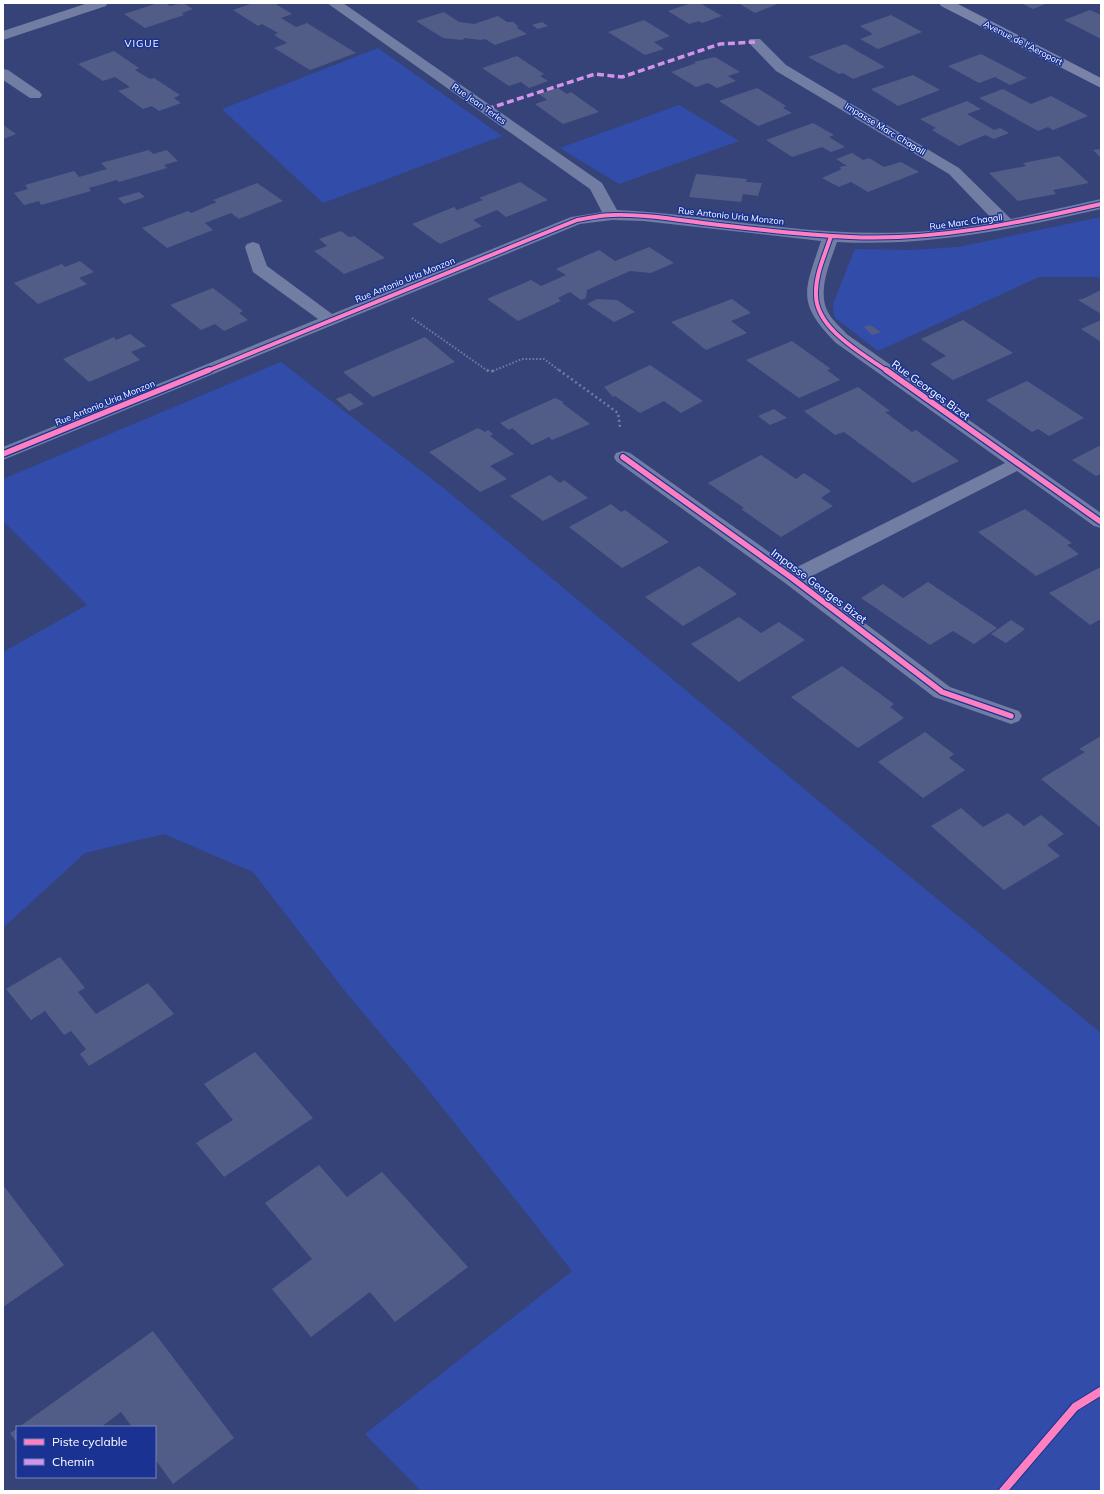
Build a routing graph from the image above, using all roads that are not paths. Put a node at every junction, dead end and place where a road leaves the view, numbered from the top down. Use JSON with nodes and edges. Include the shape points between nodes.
{"nodes":[{"id":1,"x":101,"y":3,"type":"edge"},
{"id":2,"x":334,"y":3,"type":"edge"},
{"id":3,"x":946,"y":3,"type":"edge"},
{"id":4,"x":3,"y":36,"type":"edge"},
{"id":5,"x":755,"y":42,"type":"dead end"},
{"id":6,"x":3,"y":73,"type":"edge"},
{"id":7,"x":1101,"y":84,"type":"edge"},
{"id":8,"x":35,"y":95,"type":"dead end"},
{"id":9,"x":1101,"y":204,"type":"edge"},
{"id":10,"x":612,"y":215,"type":"junction"},
{"id":11,"x":1007,"y":225,"type":"junction"},
{"id":12,"x":831,"y":236,"type":"junction"},
{"id":13,"x":253,"y":248,"type":"dead end"},
{"id":14,"x":330,"y":320,"type":"junction"},
{"id":15,"x":3,"y":454,"type":"edge"},
{"id":16,"x":623,"y":457,"type":"road end"},
{"id":17,"x":1017,"y":464,"type":"junction"},
{"id":18,"x":1101,"y":522,"type":"edge"},
{"id":19,"x":792,"y":578,"type":"junction"},
{"id":20,"x":1011,"y":716,"type":"dead end"}],
"edges":[{"from":1,"to":4,"type":"street"},
{"from":2,"to":10,"type":"street","name":"Rue Jean Terles","via":[[596,186]]},
{"from":3,"to":7,"type":"street","name":"Avenue de l'Aeroport"},
{"from":5,"to":11,"type":"street","name":"Impasse Marc Chagall","via":[[781,68],[954,171]]},
{"from":6,"to":8,"type":"street"},
{"from":9,"to":11,"type":"street","name":"Rue Marc Chagall"},
{"from":10,"to":12,"type":"street","name":"Rue Antonio Uria Monzon"},
{"from":10,"to":14,"type":"street","name":"Rue Antonio Uria Monzon","via":[[577,220]]},
{"from":11,"to":12,"type":"street","name":"Rue Marc Chagall","via":[[949,235],[918,237]]},
{"from":12,"to":17,"type":"street","name":"Rue Georges Bizet","via":[[818,278],[816,304],[825,322],[842,339]]},
{"from":13,"to":14,"type":"street","via":[[259,268]]},
{"from":14,"to":15,"type":"street","name":"Rue Antonio Uria Monzon"},
{"from":16,"to":19,"type":"street","name":"Impasse Georges Bizet"},
{"from":17,"to":18,"type":"street","name":"Rue Georges Bizet"},
{"from":17,"to":19,"type":"street","name":"Impasse Georges Bizet"},
{"from":19,"to":20,"type":"street","name":"Impasse Georges Bizet","via":[[942,692]]}]}
